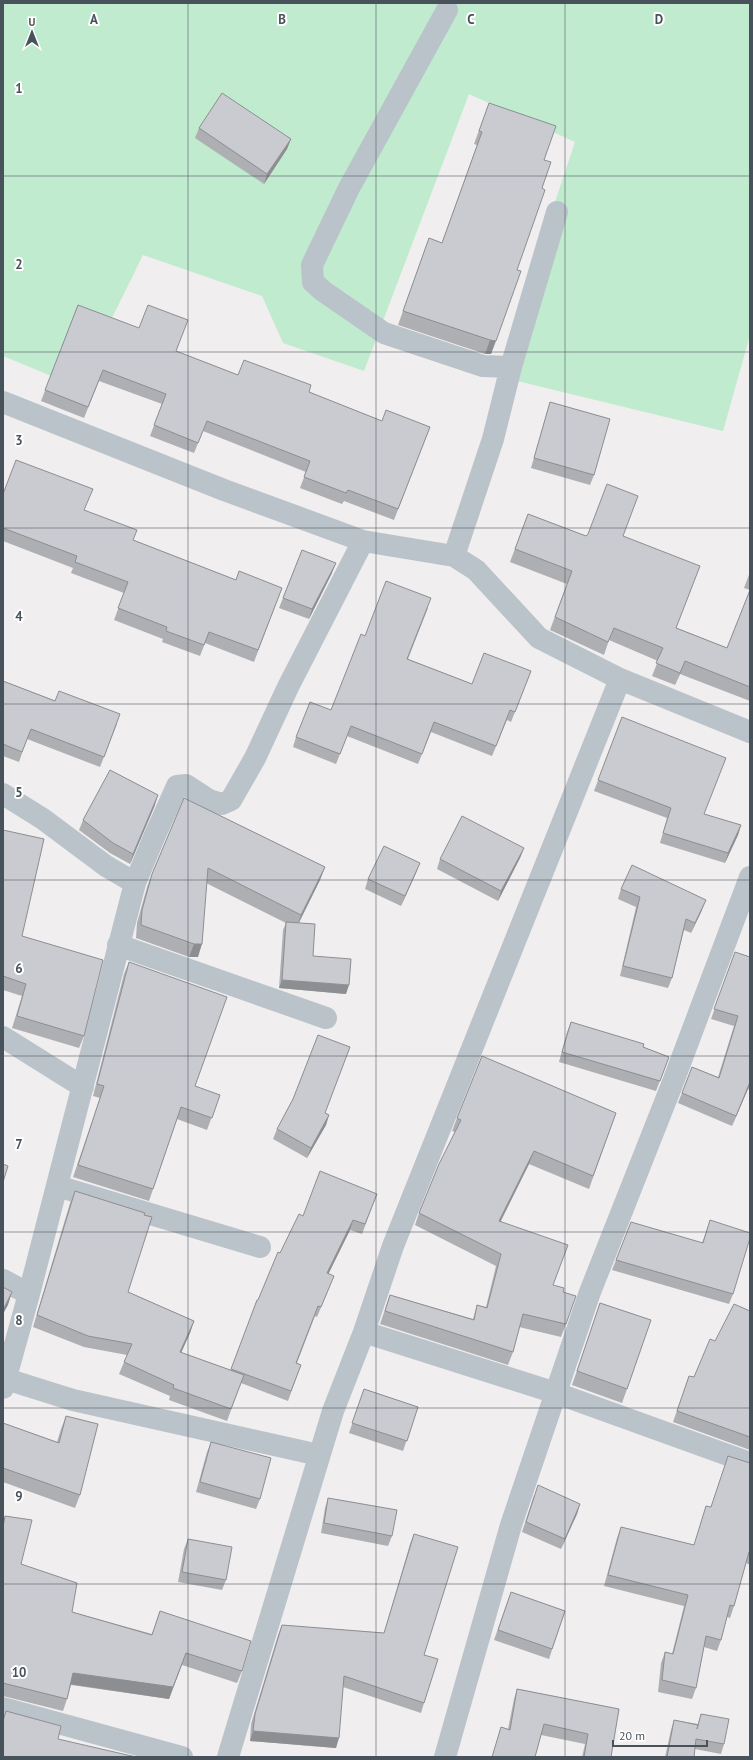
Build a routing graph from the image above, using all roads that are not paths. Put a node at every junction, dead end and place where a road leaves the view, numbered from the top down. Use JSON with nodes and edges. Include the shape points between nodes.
{"nodes":[{"id":1,"x":447,"y":10,"type":"dead end"},
{"id":2,"x":557,"y":212,"type":"dead end"},
{"id":3,"x":510,"y":367,"type":"junction"},
{"id":4,"x":3,"y":402,"type":"edge"},
{"id":5,"x":363,"y":542,"type":"junction"},
{"id":6,"x":454,"y":556,"type":"junction"},
{"id":7,"x":620,"y":679,"type":"junction"},
{"id":8,"x":750,"y":732,"type":"edge"},
{"id":9,"x":3,"y":794,"type":"edge"},
{"id":10,"x":750,"y":877,"type":"edge"},
{"id":11,"x":135,"y":883,"type":"junction"},
{"id":12,"x":118,"y":945,"type":"junction"},
{"id":13,"x":326,"y":1018,"type":"dead end"},
{"id":14,"x":3,"y":1037,"type":"edge"},
{"id":15,"x":83,"y":1087,"type":"junction"},
{"id":16,"x":57,"y":1186,"type":"junction"},
{"id":17,"x":260,"y":1247,"type":"dead end"},
{"id":18,"x":3,"y":1280,"type":"edge"},
{"id":19,"x":29,"y":1294,"type":"junction"},
{"id":20,"x":364,"y":1332,"type":"junction"},
{"id":21,"x":4,"y":1384,"type":"edge"},
{"id":22,"x":556,"y":1393,"type":"junction"},
{"id":23,"x":319,"y":1455,"type":"junction"},
{"id":24,"x":750,"y":1463,"type":"edge"},
{"id":25,"x":3,"y":1708,"type":"edge"},
{"id":26,"x":182,"y":1757,"type":"edge"},
{"id":27,"x":228,"y":1757,"type":"edge"},
{"id":28,"x":445,"y":1757,"type":"edge"}],
"edges":[{"from":1,"to":3,"type":"street","via":[[349,188],[312,265],[313,282],[384,333],[483,366]]},
{"from":2,"to":3,"type":"street"},
{"from":3,"to":6,"type":"street","via":[[493,440]]},
{"from":4,"to":5,"type":"street"},
{"from":5,"to":6,"type":"street"},
{"from":5,"to":11,"type":"street","via":[[288,687],[255,758],[231,800],[222,804],[209,800],[186,785],[177,786]]},
{"from":6,"to":7,"type":"street","via":[[476,570],[539,638]]},
{"from":7,"to":8,"type":"street"},
{"from":7,"to":20,"type":"street","via":[[393,1246]]},
{"from":9,"to":11,"type":"street","via":[[43,819],[106,866]]},
{"from":10,"to":22,"type":"street","via":[[590,1292]]},
{"from":11,"to":12,"type":"street"},
{"from":12,"to":13,"type":"street"},
{"from":12,"to":15,"type":"street"},
{"from":14,"to":15,"type":"street"},
{"from":15,"to":16,"type":"street"},
{"from":16,"to":17,"type":"street"},
{"from":16,"to":19,"type":"street"},
{"from":18,"to":19,"type":"street"},
{"from":19,"to":21,"type":"street"},
{"from":20,"to":22,"type":"street"},
{"from":20,"to":23,"type":"street"},
{"from":21,"to":23,"type":"street"},
{"from":22,"to":24,"type":"street"},
{"from":22,"to":28,"type":"street","via":[[510,1525]]},
{"from":23,"to":27,"type":"street"},
{"from":25,"to":26,"type":"street"}]}
